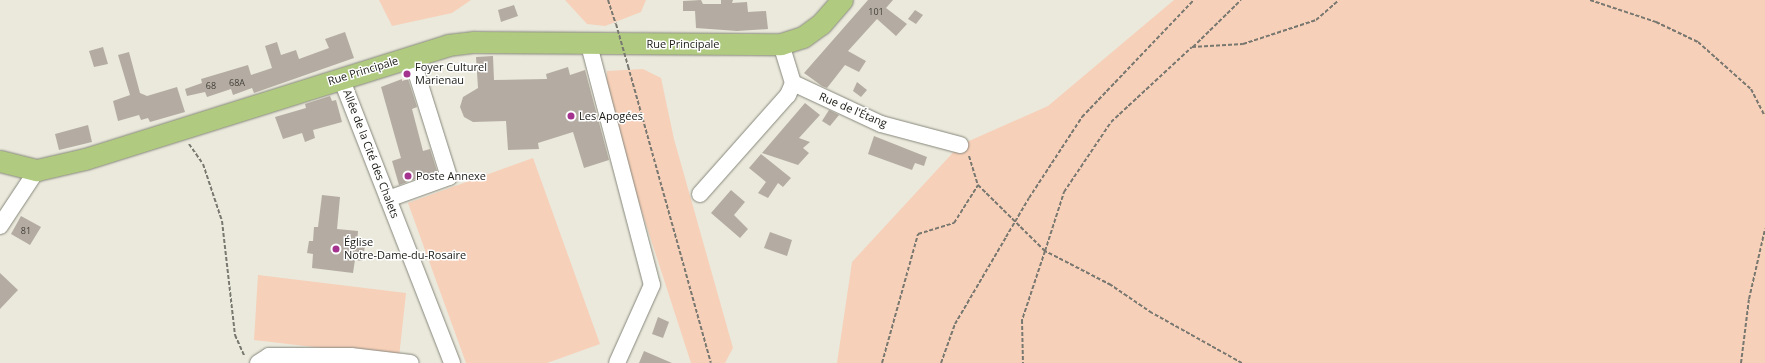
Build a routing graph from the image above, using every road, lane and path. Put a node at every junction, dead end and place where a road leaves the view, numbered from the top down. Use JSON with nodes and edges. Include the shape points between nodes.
{"nodes":[{"id":1,"x":608,"y":0,"type":"edge"},
{"id":2,"x":842,"y":0,"type":"edge"},
{"id":3,"x":1194,"y":0,"type":"edge"},
{"id":4,"x":1241,"y":0,"type":"edge"},
{"id":5,"x":1339,"y":0,"type":"edge"},
{"id":6,"x":1590,"y":0,"type":"edge"},
{"id":7,"x":781,"y":44,"type":"junction"},
{"id":8,"x":589,"y":45,"type":"junction"},
{"id":9,"x":1192,"y":47,"type":"junction"},
{"id":10,"x":411,"y":56,"type":"junction"},
{"id":11,"x":341,"y":78,"type":"junction"},
{"id":12,"x":793,"y":83,"type":"junction"},
{"id":13,"x":1765,"y":116,"type":"edge"},
{"id":14,"x":180,"y":130,"type":"junction"},
{"id":15,"x":960,"y":145,"type":"joint"},
{"id":16,"x":0,"y":161,"type":"edge"},
{"id":17,"x":36,"y":170,"type":"junction"},
{"id":18,"x":978,"y":185,"type":"junction"},
{"id":19,"x":700,"y":194,"type":"dead end"},
{"id":20,"x":388,"y":199,"type":"junction"},
{"id":21,"x":0,"y":226,"type":"edge"},
{"id":22,"x":1765,"y":229,"type":"edge"},
{"id":23,"x":1046,"y":251,"type":"junction"},
{"id":24,"x":257,"y":363,"type":"edge"},
{"id":25,"x":411,"y":363,"type":"edge"},
{"id":26,"x":452,"y":363,"type":"edge"},
{"id":27,"x":617,"y":363,"type":"edge"},
{"id":28,"x":711,"y":363,"type":"edge"},
{"id":29,"x":882,"y":363,"type":"edge"},
{"id":30,"x":941,"y":363,"type":"edge"},
{"id":31,"x":1023,"y":363,"type":"edge"},
{"id":32,"x":1242,"y":363,"type":"edge"},
{"id":33,"x":1741,"y":363,"type":"edge"}],
"edges":[{"from":1,"to":28,"type":"path","bridge":true},
{"from":2,"to":7,"type":"main road","name":"Rue Principale","via":[[821,24],[803,37]]},
{"from":3,"to":30,"type":"path","bridge":true,"via":[[1082,117],[1029,198],[955,324]]},
{"from":4,"to":9,"type":"path"},
{"from":5,"to":9,"type":"path","via":[[1316,20],[1243,44]]},
{"from":6,"to":13,"type":"path","via":[[1656,22],[1698,42],[1751,89]]},
{"from":7,"to":8,"type":"main road","name":"Rue Principale"},
{"from":7,"to":12,"type":"street"},
{"from":8,"to":10,"type":"main road","name":"Rue Principale","via":[[474,42],[448,45]]},
{"from":8,"to":27,"type":"street","via":[[652,285]]},
{"from":9,"to":23,"type":"path","via":[[1110,122],[1064,192]]},
{"from":10,"to":11,"type":"main road","name":"Rue Principale"},
{"from":10,"to":20,"type":"street","via":[[449,177]]},
{"from":11,"to":14,"type":"main road","name":"Rue Principale"},
{"from":11,"to":20,"type":"street","name":"Allée de la Cité des Chalets"},
{"from":12,"to":15,"type":"street","name":"Rue de l'Étang","via":[[881,124]]},
{"from":12,"to":19,"type":"street","via":[[788,95]]},
{"from":14,"to":17,"type":"main road","name":"Rue Principale","via":[[85,159]]},
{"from":14,"to":24,"type":"path","via":[[203,164],[222,222],[235,335]]},
{"from":15,"to":18,"type":"path","via":[[967,149]]},
{"from":16,"to":17,"type":"main road","name":"Rue Principale"},
{"from":17,"to":21,"type":"street"},
{"from":18,"to":23,"type":"path"},
{"from":18,"to":29,"type":"path","via":[[954,223],[918,234]]},
{"from":20,"to":26,"type":"street","name":"Allée de la Cité des Chalets"},
{"from":22,"to":33,"type":"path","via":[[1749,299]]},
{"from":23,"to":31,"type":"path","via":[[1022,320]]},
{"from":23,"to":32,"type":"path","via":[[1111,285],[1152,313]]},
{"from":24,"to":25,"type":"street","via":[[268,356],[351,356]]}]}
